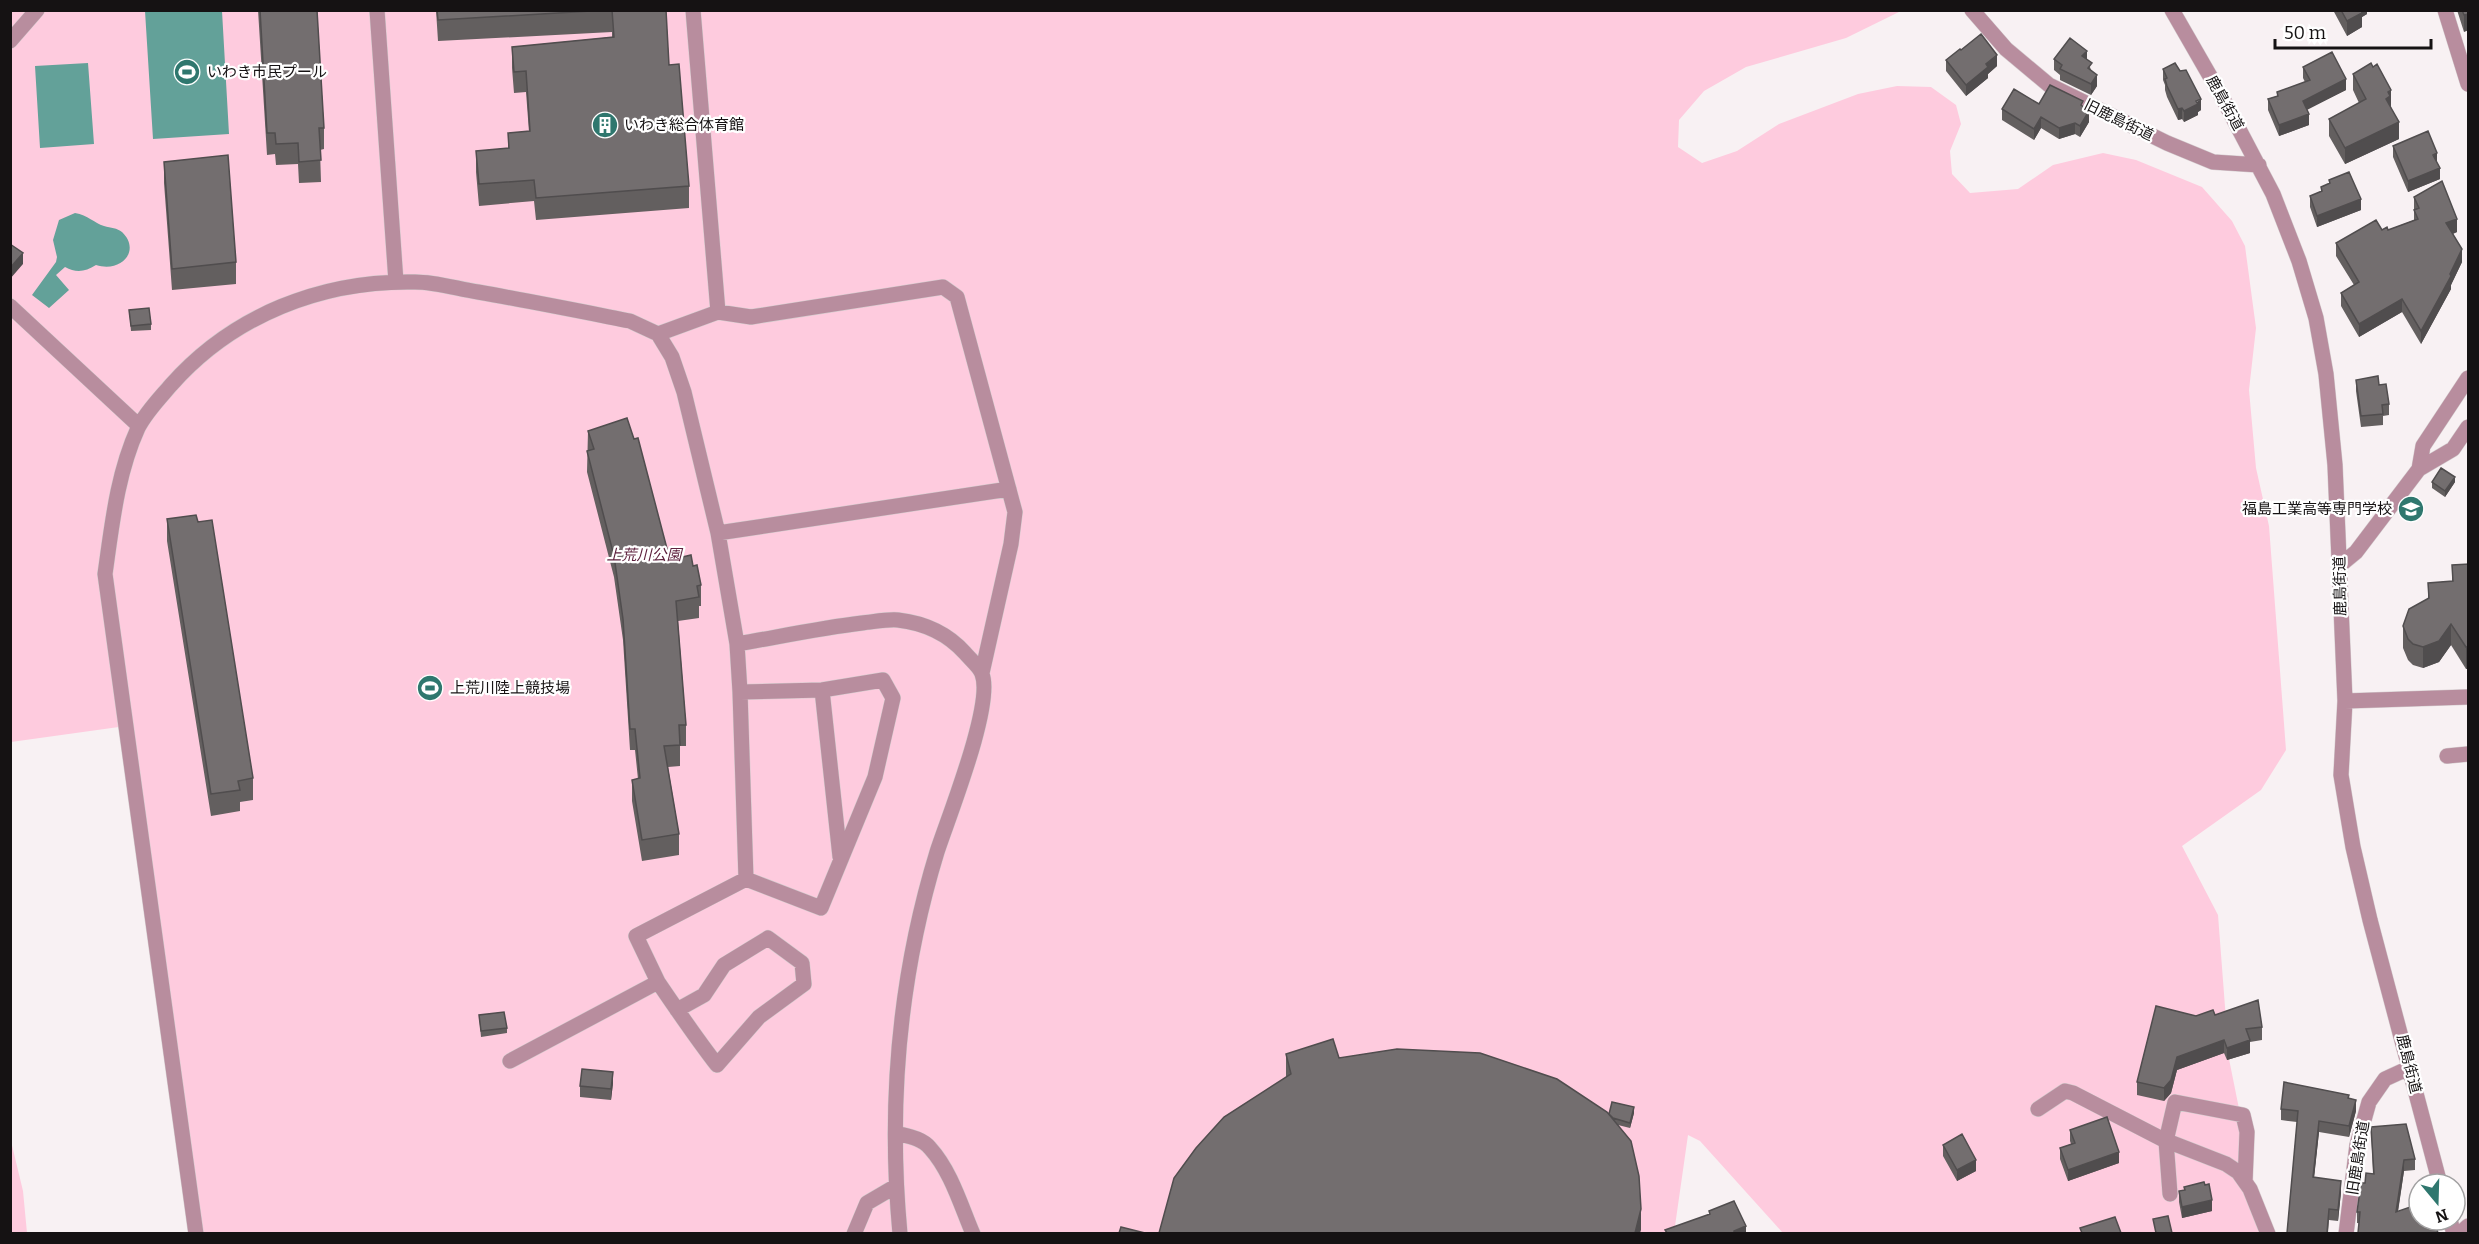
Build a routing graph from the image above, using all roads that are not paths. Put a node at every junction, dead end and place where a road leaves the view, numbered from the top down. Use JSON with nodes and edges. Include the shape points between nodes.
{"nodes":[{"id":1,"x":37,"y":10,"type":"edge"},
{"id":2,"x":377,"y":10,"type":"edge"},
{"id":3,"x":693,"y":10,"type":"edge"},
{"id":4,"x":1972,"y":10,"type":"edge"},
{"id":5,"x":2172,"y":10,"type":"edge"},
{"id":6,"x":2445,"y":10,"type":"edge"},
{"id":7,"x":10,"y":41,"type":"edge"},
{"id":8,"x":2469,"y":84,"type":"edge"},
{"id":9,"x":2259,"y":165,"type":"junction"},
{"id":10,"x":396,"y":282,"type":"junction"},
{"id":11,"x":10,"y":306,"type":"edge"},
{"id":12,"x":718,"y":312,"type":"junction"},
{"id":13,"x":658,"y":333,"type":"junction"},
{"id":14,"x":2469,"y":378,"type":"edge"},
{"id":15,"x":139,"y":426,"type":"junction"},
{"id":16,"x":2469,"y":428,"type":"edge"},
{"id":17,"x":2420,"y":469,"type":"junction"},
{"id":18,"x":1008,"y":489,"type":"junction"},
{"id":19,"x":718,"y":533,"type":"junction"},
{"id":20,"x":2339,"y":566,"type":"junction"},
{"id":21,"x":736,"y":644,"type":"junction"},
{"id":22,"x":982,"y":674,"type":"junction"},
{"id":23,"x":822,"y":690,"type":"junction"},
{"id":24,"x":740,"y":692,"type":"junction"},
{"id":25,"x":2469,"y":698,"type":"edge"},
{"id":26,"x":2344,"y":701,"type":"junction"},
{"id":27,"x":2469,"y":754,"type":"edge"},
{"id":28,"x":2447,"y":756,"type":"dead end"},
{"id":29,"x":840,"y":858,"type":"junction"},
{"id":30,"x":746,"y":879,"type":"junction"},
{"id":31,"x":657,"y":982,"type":"junction"},
{"id":32,"x":676,"y":1010,"type":"junction"},
{"id":33,"x":510,"y":1061,"type":"dead end"},
{"id":34,"x":2409,"y":1068,"type":"junction"},
{"id":35,"x":2038,"y":1109,"type":"dead end"},
{"id":36,"x":896,"y":1133,"type":"junction"},
{"id":37,"x":2166,"y":1141,"type":"junction"},
{"id":38,"x":2437,"y":1172,"type":"edge"},
{"id":39,"x":2245,"y":1182,"type":"junction"},
{"id":40,"x":896,"y":1186,"type":"junction"},
{"id":41,"x":2170,"y":1194,"type":"dead end"},
{"id":42,"x":2469,"y":1226,"type":"edge"},
{"id":43,"x":196,"y":1233,"type":"edge"},
{"id":44,"x":854,"y":1233,"type":"edge"},
{"id":45,"x":900,"y":1233,"type":"edge"},
{"id":46,"x":974,"y":1233,"type":"edge"},
{"id":47,"x":2268,"y":1233,"type":"edge"},
{"id":48,"x":2346,"y":1233,"type":"edge"},
{"id":49,"x":2459,"y":1233,"type":"edge"}],
"edges":[{"from":1,"to":7,"type":"street"},
{"from":2,"to":10,"type":"street"},
{"from":3,"to":12,"type":"street"},
{"from":4,"to":9,"type":"street","name":"旧鹿島街道","via":[[2006,49],[2049,85],[2213,162]]},
{"from":5,"to":9,"type":"street","name":"鹿島街道"},
{"from":6,"to":8,"type":"street"},
{"from":9,"to":20,"type":"street","name":"鹿島街道","via":[[2299,261],[2316,318],[2335,465]]},
{"from":10,"to":13,"type":"street","via":[[417,282],[630,321]]},
{"from":10,"to":15,"type":"street","via":[[318,294],[268,310],[186,368]]},
{"from":11,"to":15,"type":"street"},
{"from":12,"to":13,"type":"street"},
{"from":12,"to":18,"type":"street","via":[[751,317],[943,287],[957,297]]},
{"from":13,"to":19,"type":"street","via":[[672,357],[684,392]]},
{"from":14,"to":17,"type":"street","via":[[2422,446]]},
{"from":15,"to":43,"type":"street","via":[[114,510],[105,574]]},
{"from":16,"to":17,"type":"street","via":[[2453,449]]},
{"from":17,"to":20,"type":"street","via":[[2356,552]]},
{"from":18,"to":19,"type":"street"},
{"from":18,"to":22,"type":"street","via":[[1015,512],[1011,544]]},
{"from":19,"to":21,"type":"street"},
{"from":20,"to":26,"type":"street","name":"鹿島街道"},
{"from":21,"to":22,"type":"street","via":[[897,620],[927,627],[953,640]]},
{"from":21,"to":24,"type":"street"},
{"from":22,"to":36,"type":"street","via":[[985,697],[937,852],[906,987],[896,1079]]},
{"from":23,"to":24,"type":"street"},
{"from":23,"to":29,"type":"street"},
{"from":23,"to":29,"type":"street","via":[[882,680],[893,698],[875,777]]},
{"from":24,"to":30,"type":"street"},
{"from":25,"to":26,"type":"street"},
{"from":26,"to":34,"type":"street","name":"鹿島街道","via":[[2341,775],[2351,837]]},
{"from":27,"to":28,"type":"street"},
{"from":29,"to":30,"type":"street","via":[[821,908]]},
{"from":30,"to":31,"type":"street","via":[[636,936]]},
{"from":31,"to":32,"type":"street"},
{"from":31,"to":33,"type":"street"},
{"from":32,"to":32,"type":"street","via":[[717,1065],[759,1017],[804,984],[802,963],[768,938],[724,965],[704,995]]},
{"from":34,"to":38,"type":"street","name":"鹿島街道"},
{"from":34,"to":48,"type":"street","name":"旧鹿島街道","via":[[2385,1079],[2369,1102],[2357,1145]]},
{"from":35,"to":37,"type":"street","via":[[2065,1091],[2073,1093]]},
{"from":36,"to":40,"type":"street"},
{"from":36,"to":46,"type":"street","via":[[930,1147]]},
{"from":37,"to":39,"type":"street","via":[[2226,1164]]},
{"from":37,"to":39,"type":"street","via":[[2175,1102],[2243,1115],[2247,1132]]},
{"from":37,"to":41,"type":"street"},
{"from":39,"to":47,"type":"street"},
{"from":40,"to":44,"type":"street","via":[[867,1203]]},
{"from":40,"to":45,"type":"street"},
{"from":42,"to":49,"type":"street"}]}
